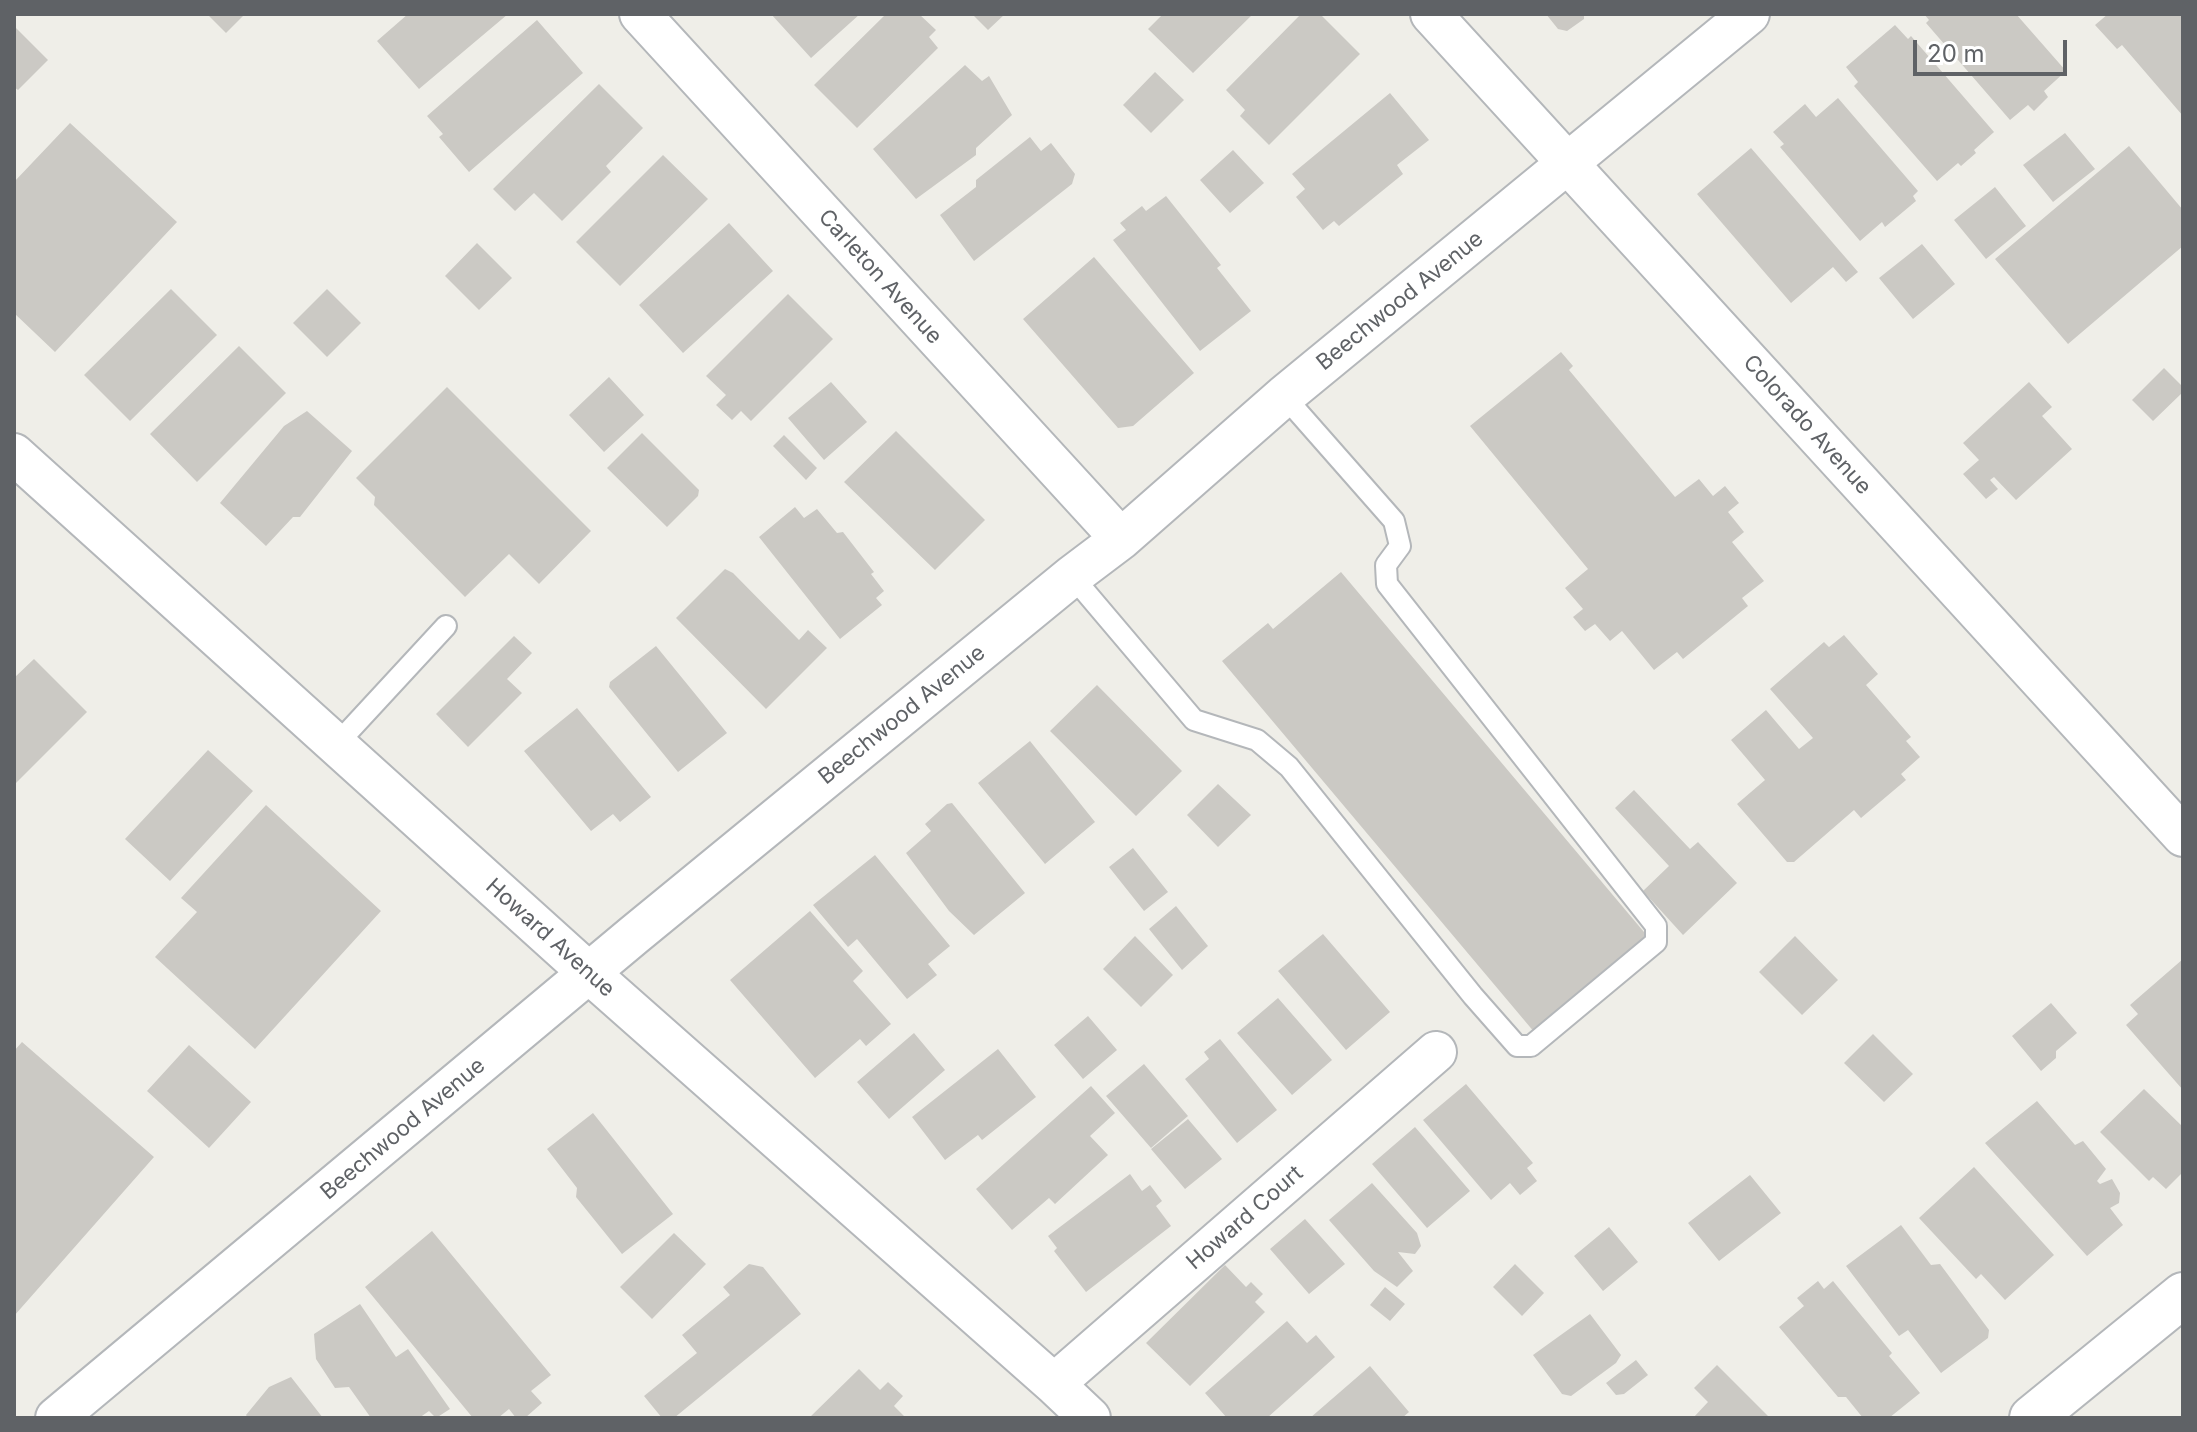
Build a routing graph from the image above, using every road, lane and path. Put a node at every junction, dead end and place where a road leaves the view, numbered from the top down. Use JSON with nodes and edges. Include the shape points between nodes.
{"nodes":[{"id":1,"x":640,"y":14,"type":"edge"},
{"id":2,"x":1431,"y":14,"type":"edge"},
{"id":3,"x":1749,"y":14,"type":"edge"},
{"id":4,"x":1569,"y":163,"type":"junction"},
{"id":5,"x":1284,"y":396,"type":"junction"},
{"id":6,"x":14,"y":454,"type":"edge"},
{"id":7,"x":1121,"y":539,"type":"junction"},
{"id":8,"x":1072,"y":576,"type":"junction"},
{"id":9,"x":446,"y":626,"type":"dead end"},
{"id":10,"x":336,"y":745,"type":"junction"},
{"id":11,"x":2183,"y":836,"type":"edge"},
{"id":12,"x":589,"y":973,"type":"junction"},
{"id":13,"x":1436,"y":1052,"type":"dead end"},
{"id":14,"x":2183,"y":1295,"type":"edge"},
{"id":15,"x":1054,"y":1384,"type":"junction"},
{"id":16,"x":56,"y":1418,"type":"edge"},
{"id":17,"x":1090,"y":1418,"type":"edge"},
{"id":18,"x":2032,"y":1418,"type":"edge"}],
"edges":[{"from":1,"to":7,"type":"street","name":"Carleton Avenue"},
{"from":2,"to":4,"type":"street","name":"Colorado Avenue"},
{"from":3,"to":4,"type":"street","name":"Beechwood Avenue"},
{"from":4,"to":5,"type":"street","name":"Beechwood Avenue"},
{"from":4,"to":11,"type":"street","name":"Colorado Avenue"},
{"from":5,"to":7,"type":"street","name":"Beechwood Avenue"},
{"from":5,"to":8,"type":"lane","via":[[1394,521],[1400,546],[1386,565],[1387,584],[1656,926],[1656,942],[1531,1046],[1517,1046],[1289,767],[1257,740],[1194,720]]},
{"from":6,"to":10,"type":"street","name":"Howard Avenue"},
{"from":7,"to":8,"type":"street","name":"Beechwood Avenue"},
{"from":8,"to":12,"type":"street","name":"Beechwood Avenue"},
{"from":9,"to":10,"type":"lane"},
{"from":10,"to":12,"type":"street","name":"Howard Avenue"},
{"from":12,"to":15,"type":"street","name":"Howard Avenue"},
{"from":12,"to":16,"type":"street","name":"Beechwood Avenue"},
{"from":13,"to":15,"type":"street","name":"Howard Court"},
{"from":14,"to":18,"type":"street"},
{"from":15,"to":17,"type":"street","name":"Howard Avenue"}]}
